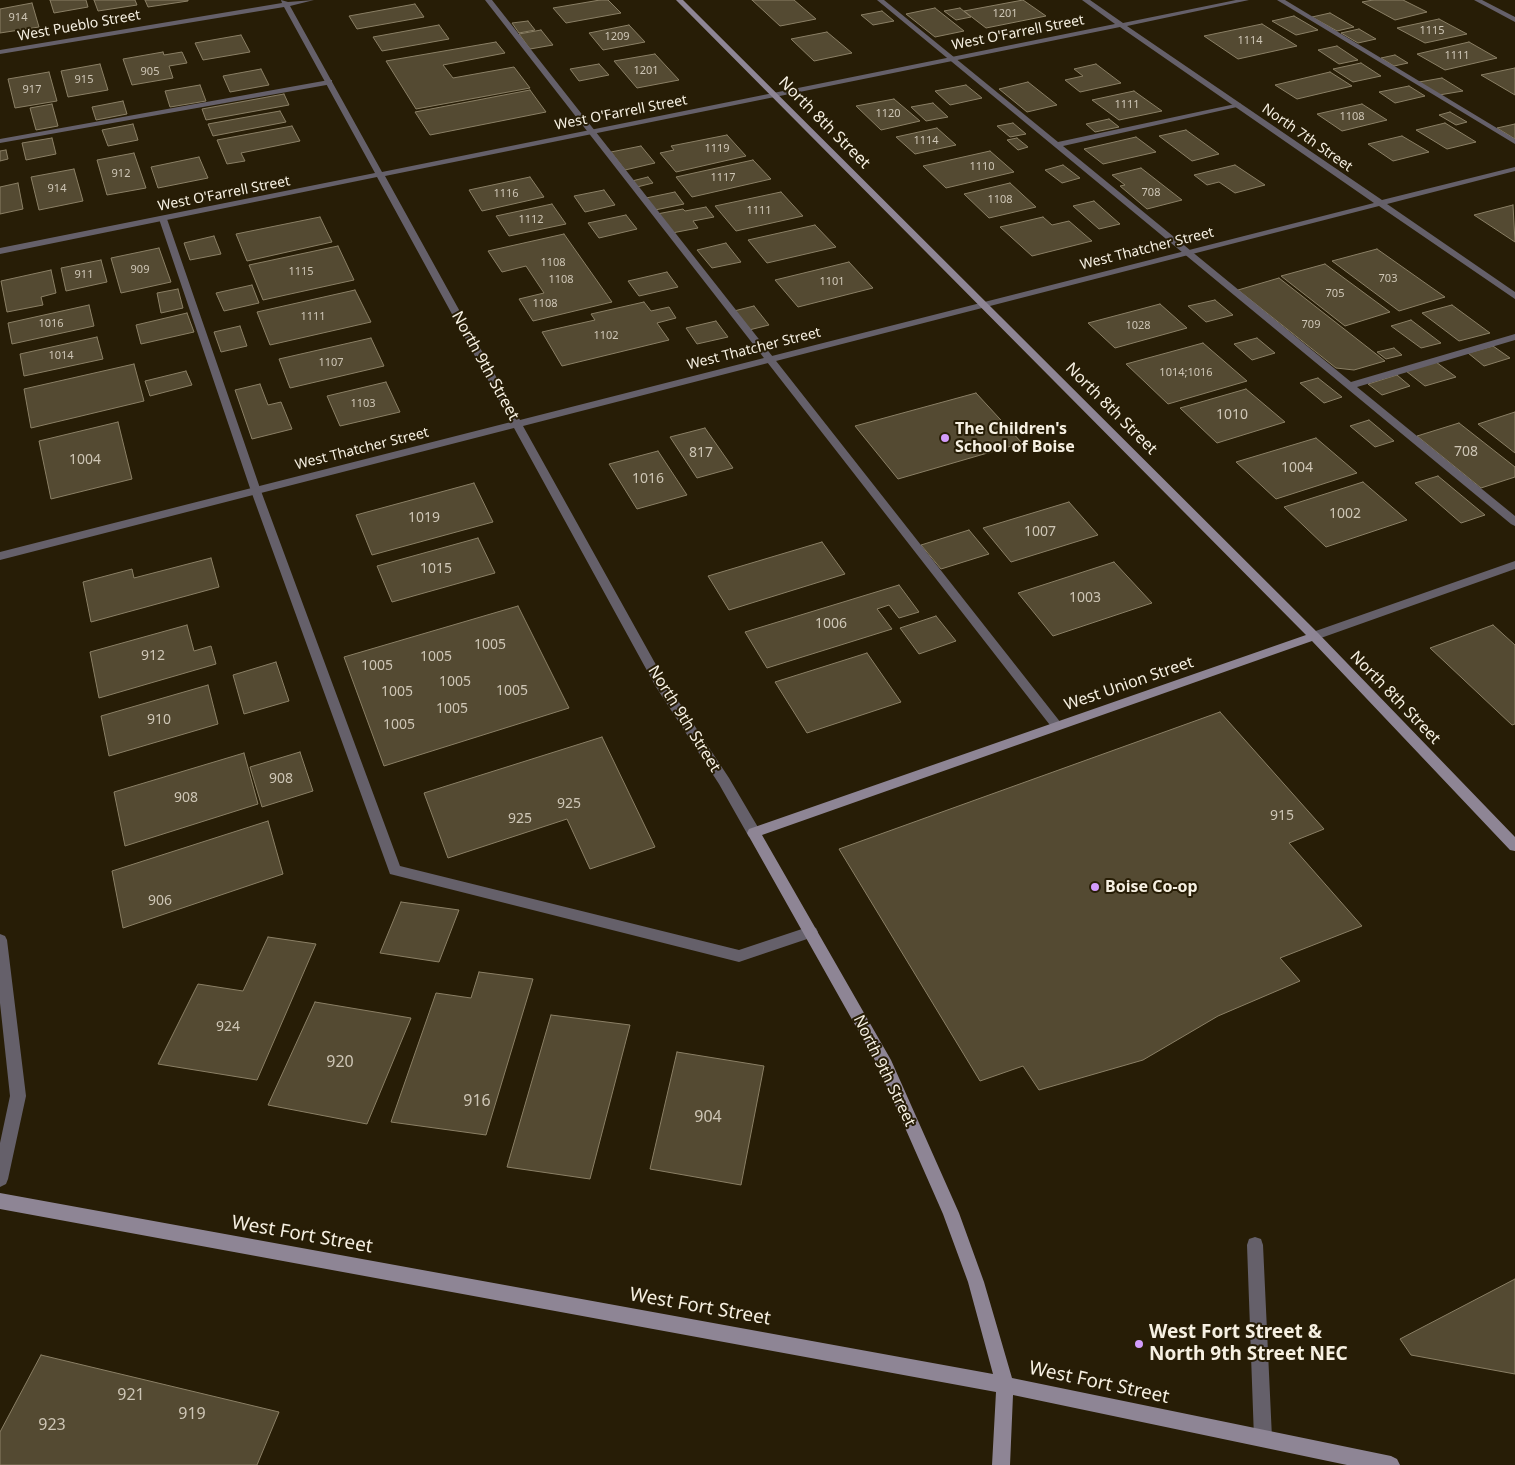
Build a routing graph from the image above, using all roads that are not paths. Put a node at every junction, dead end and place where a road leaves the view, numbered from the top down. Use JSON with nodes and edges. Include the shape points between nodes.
{"nodes":[{"id":1,"x":310,"y":0,"type":"edge"},
{"id":2,"x":488,"y":0,"type":"edge"},
{"id":3,"x":679,"y":0,"type":"edge"},
{"id":4,"x":880,"y":0,"type":"edge"},
{"id":5,"x":1085,"y":0,"type":"edge"},
{"id":6,"x":1246,"y":0,"type":"edge"},
{"id":7,"x":1280,"y":0,"type":"edge"},
{"id":8,"x":1477,"y":0,"type":"edge"},
{"id":9,"x":285,"y":2,"type":"edge"},
{"id":10,"x":1515,"y":20,"type":"edge"},
{"id":11,"x":1122,"y":25,"type":"junction"},
{"id":12,"x":0,"y":52,"type":"edge"},
{"id":13,"x":952,"y":59,"type":"junction"},
{"id":14,"x":329,"y":82,"type":"junction"},
{"id":15,"x":774,"y":95,"type":"junction"},
{"id":16,"x":1237,"y":105,"type":"junction"},
{"id":17,"x":592,"y":132,"type":"junction"},
{"id":18,"x":0,"y":141,"type":"edge"},
{"id":19,"x":1515,"y":142,"type":"edge"},
{"id":20,"x":1057,"y":145,"type":"junction"},
{"id":21,"x":1515,"y":169,"type":"edge"},
{"id":22,"x":380,"y":175,"type":"junction"},
{"id":23,"x":1380,"y":204,"type":"junction"},
{"id":24,"x":163,"y":219,"type":"junction"},
{"id":25,"x":0,"y":251,"type":"edge"},
{"id":26,"x":1188,"y":253,"type":"junction"},
{"id":27,"x":1515,"y":296,"type":"edge"},
{"id":28,"x":984,"y":305,"type":"junction"},
{"id":29,"x":1515,"y":337,"type":"edge"},
{"id":30,"x":769,"y":360,"type":"junction"},
{"id":31,"x":1350,"y":386,"type":"junction"},
{"id":32,"x":517,"y":424,"type":"junction"},
{"id":33,"x":256,"y":491,"type":"junction"},
{"id":34,"x":1515,"y":522,"type":"edge"},
{"id":35,"x":0,"y":556,"type":"edge"},
{"id":36,"x":1515,"y":565,"type":"edge"},
{"id":37,"x":1314,"y":636,"type":"junction"},
{"id":38,"x":1057,"y":726,"type":"junction"},
{"id":39,"x":754,"y":833,"type":"junction"},
{"id":40,"x":1515,"y":846,"type":"edge"},
{"id":41,"x":811,"y":932,"type":"junction"},
{"id":42,"x":0,"y":940,"type":"edge"},
{"id":43,"x":0,"y":1179,"type":"edge"},
{"id":44,"x":0,"y":1201,"type":"edge"},
{"id":45,"x":1255,"y":1245,"type":"dead end"},
{"id":46,"x":1005,"y":1385,"type":"junction"},
{"id":47,"x":1263,"y":1438,"type":"junction"},
{"id":48,"x":1001,"y":1465,"type":"edge"},
{"id":49,"x":1391,"y":1465,"type":"edge"}],
"edges":[{"from":1,"to":9,"type":"street","name":"West Pueblo Street"},
{"from":2,"to":17,"type":"street"},
{"from":3,"to":15,"type":"street","name":"North 8th Street"},
{"from":4,"to":13,"type":"street"},
{"from":5,"to":11,"type":"street","name":"North 7th Street"},
{"from":6,"to":11,"type":"street","name":"West O'Farrell Street"},
{"from":7,"to":19,"type":"street"},
{"from":8,"to":10,"type":"street"},
{"from":9,"to":12,"type":"street","name":"West Pueblo Street"},
{"from":9,"to":14,"type":"street","name":"North 9th Street"},
{"from":11,"to":13,"type":"street","name":"West O'Farrell Street"},
{"from":11,"to":16,"type":"street","name":"North 7th Street"},
{"from":13,"to":15,"type":"street","name":"West O'Farrell Street"},
{"from":13,"to":20,"type":"street"},
{"from":14,"to":18,"type":"street"},
{"from":14,"to":22,"type":"street","name":"North 9th Street"},
{"from":15,"to":17,"type":"street","name":"West O'Farrell Street"},
{"from":15,"to":28,"type":"street","name":"North 8th Street"},
{"from":16,"to":20,"type":"street"},
{"from":16,"to":23,"type":"street","name":"North 7th Street"},
{"from":17,"to":22,"type":"street","name":"West O'Farrell Street"},
{"from":17,"to":30,"type":"street"},
{"from":20,"to":26,"type":"street"},
{"from":21,"to":23,"type":"street","name":"West Thatcher Street"},
{"from":22,"to":24,"type":"street","name":"West O'Farrell Street"},
{"from":22,"to":32,"type":"street","name":"North 9th Street"},
{"from":23,"to":26,"type":"street","name":"West Thatcher Street"},
{"from":23,"to":27,"type":"street","name":"North 7th Street"},
{"from":24,"to":25,"type":"street","name":"West O'Farrell Street"},
{"from":24,"to":33,"type":"street"},
{"from":26,"to":28,"type":"street","name":"West Thatcher Street"},
{"from":26,"to":31,"type":"street"},
{"from":28,"to":30,"type":"street","name":"West Thatcher Street"},
{"from":28,"to":37,"type":"street","name":"North 8th Street"},
{"from":29,"to":31,"type":"street"},
{"from":30,"to":32,"type":"street","name":"West Thatcher Street"},
{"from":30,"to":38,"type":"street"},
{"from":31,"to":34,"type":"street"},
{"from":32,"to":33,"type":"street","name":"West Thatcher Street"},
{"from":32,"to":39,"type":"street","name":"North 9th Street","via":[[660,684]]},
{"from":33,"to":35,"type":"street","name":"West Thatcher Street"},
{"from":33,"to":41,"type":"street","via":[[396,870],[739,956]]},
{"from":36,"to":37,"type":"street","name":"West Union Street"},
{"from":37,"to":38,"type":"street","name":"West Union Street"},
{"from":37,"to":40,"type":"street","name":"North 8th Street"},
{"from":38,"to":39,"type":"street","name":"West Union Street"},
{"from":39,"to":41,"type":"street","name":"North 9th Street"},
{"from":41,"to":46,"type":"street","name":"North 9th Street","via":[[882,1060],[951,1213],[976,1282]]},
{"from":42,"to":43,"type":"street","via":[[18,1096]]},
{"from":44,"to":46,"type":"street","name":"West Fort Street"},
{"from":45,"to":47,"type":"street"},
{"from":46,"to":47,"type":"street","name":"West Fort Street"},
{"from":46,"to":48,"type":"street","name":"North 9th Street"},
{"from":47,"to":49,"type":"street","name":"West Fort Street"}]}
